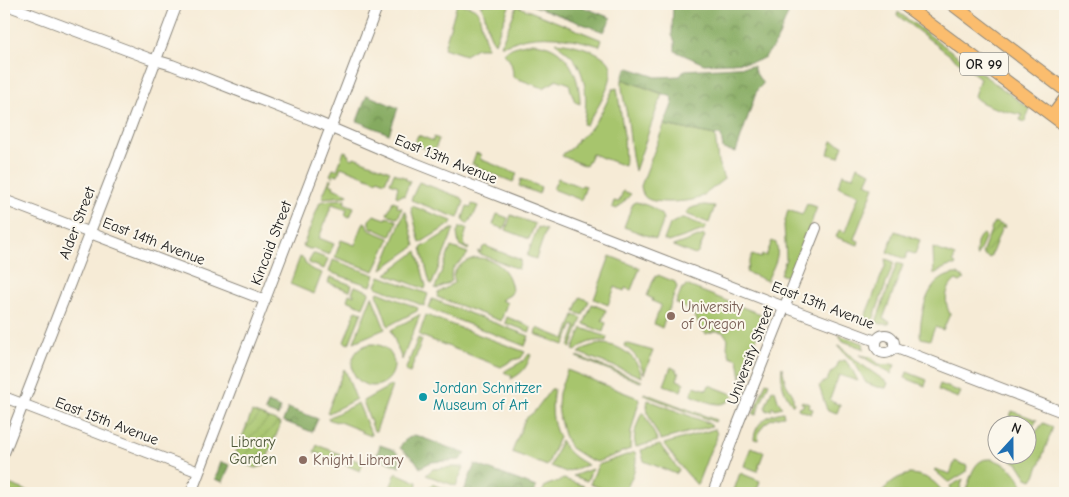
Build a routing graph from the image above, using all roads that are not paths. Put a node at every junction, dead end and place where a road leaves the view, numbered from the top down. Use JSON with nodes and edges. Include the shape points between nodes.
{"nodes":[{"id":1,"x":4,"y":4,"type":"edge"},
{"id":2,"x":177,"y":4,"type":"edge"},
{"id":3,"x":378,"y":4,"type":"edge"},
{"id":4,"x":903,"y":4,"type":"edge"},
{"id":5,"x":952,"y":4,"type":"edge"},
{"id":6,"x":156,"y":60,"type":"junction"},
{"id":7,"x":1065,"y":90,"type":"edge"},
{"id":8,"x":1065,"y":99,"type":"edge"},
{"id":9,"x":1053,"y":116,"type":"junction"},
{"id":10,"x":1065,"y":125,"type":"edge"},
{"id":11,"x":331,"y":128,"type":"junction"},
{"id":12,"x":4,"y":200,"type":"edge"},
{"id":13,"x":816,"y":228,"type":"dead end"},
{"id":14,"x":89,"y":232,"type":"junction"},
{"id":15,"x":265,"y":300,"type":"junction"},
{"id":16,"x":785,"y":307,"type":"junction"},
{"id":17,"x":4,"y":397,"type":"edge"},
{"id":18,"x":22,"y":404,"type":"junction"},
{"id":19,"x":1065,"y":413,"type":"edge"},
{"id":20,"x":4,"y":453,"type":"edge"},
{"id":21,"x":199,"y":472,"type":"junction"},
{"id":22,"x":191,"y":493,"type":"edge"},
{"id":23,"x":713,"y":493,"type":"edge"}],
"edges":[{"from":1,"to":6,"type":"street","name":"East 13th Avenue"},
{"from":2,"to":6,"type":"street","name":"Alder Street"},
{"from":3,"to":11,"type":"street","name":"Kincaid Street"},
{"from":4,"to":9,"type":"main road","number":"OR 99"},
{"from":5,"to":7,"type":"main road","number":"OR 99"},
{"from":6,"to":11,"type":"street","name":"East 13th Avenue"},
{"from":6,"to":14,"type":"street","name":"Alder Street"},
{"from":8,"to":9,"type":"main road"},
{"from":9,"to":10,"type":"main road","number":"OR 99"},
{"from":11,"to":15,"type":"street","name":"Kincaid Street"},
{"from":11,"to":16,"type":"street","name":"East 13th Avenue"},
{"from":12,"to":14,"type":"street","name":"East 14th Avenue"},
{"from":13,"to":16,"type":"street","name":"University Street"},
{"from":14,"to":15,"type":"street","name":"East 14th Avenue"},
{"from":14,"to":18,"type":"street","name":"Alder Street"},
{"from":15,"to":21,"type":"street","name":"Kincaid Street"},
{"from":16,"to":19,"type":"street","name":"East 13th Avenue","via":[[876,341],[877,350],[882,353],[894,348]]},
{"from":16,"to":23,"type":"street","name":"University Street"},
{"from":17,"to":18,"type":"street","name":"East 15th Avenue"},
{"from":18,"to":20,"type":"street","name":"Alder Street"},
{"from":18,"to":21,"type":"street","name":"East 15th Avenue"},
{"from":21,"to":22,"type":"street","name":"Kincaid Street"}]}
